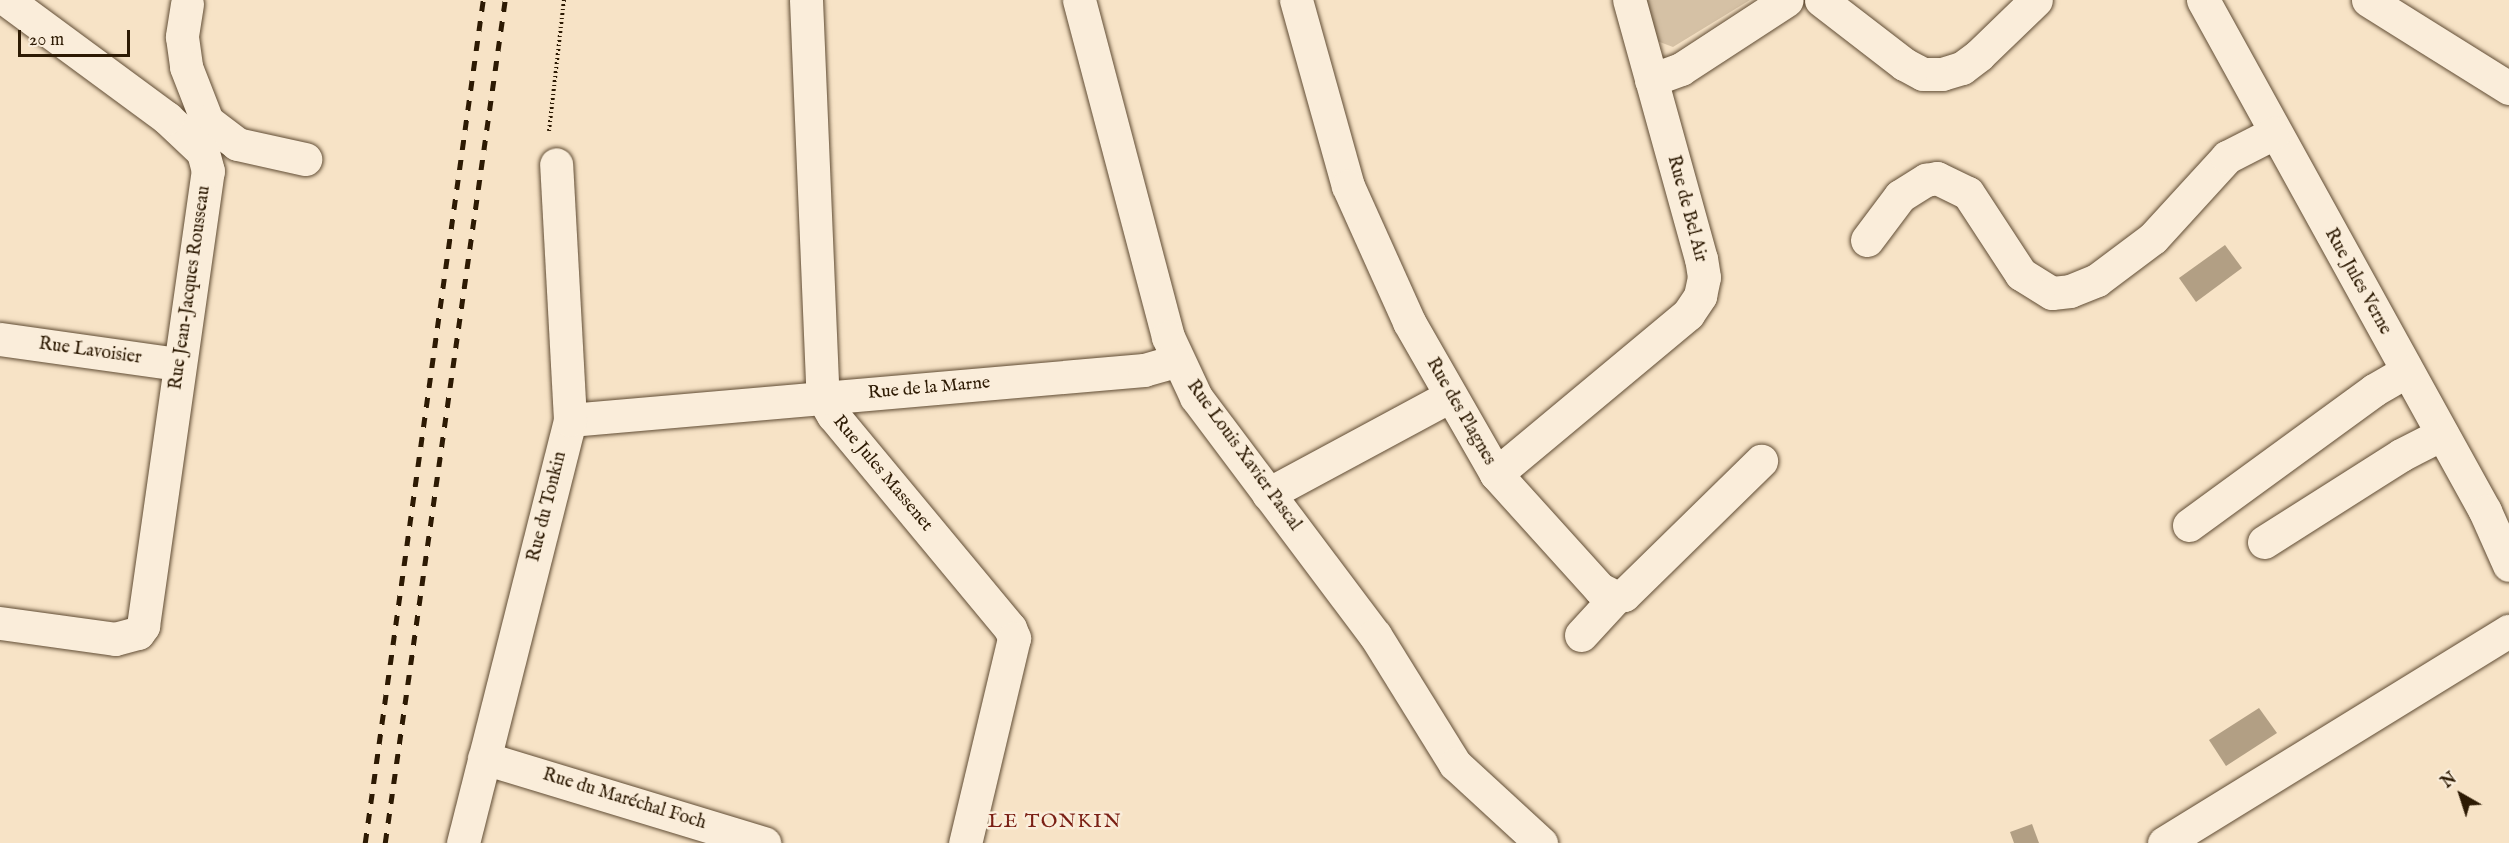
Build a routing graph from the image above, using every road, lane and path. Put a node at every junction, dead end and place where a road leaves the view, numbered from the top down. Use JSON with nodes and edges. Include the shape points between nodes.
{"nodes":[{"id":1,"x":7,"y":0,"type":"edge"},
{"id":2,"x":564,"y":0,"type":"edge"},
{"id":3,"x":806,"y":0,"type":"edge"},
{"id":4,"x":1079,"y":0,"type":"edge"},
{"id":5,"x":1296,"y":0,"type":"edge"},
{"id":6,"x":1629,"y":0,"type":"edge"},
{"id":7,"x":1787,"y":0,"type":"edge"},
{"id":8,"x":1821,"y":0,"type":"edge"},
{"id":9,"x":2036,"y":0,"type":"edge"},
{"id":10,"x":2203,"y":0,"type":"edge"},
{"id":11,"x":2368,"y":0,"type":"edge"},
{"id":12,"x":187,"y":4,"type":"dead end"},
{"id":13,"x":1651,"y":80,"type":"junction"},
{"id":14,"x":2509,"y":88,"type":"edge"},
{"id":15,"x":198,"y":129,"type":"junction"},
{"id":16,"x":2274,"y":133,"type":"junction"},
{"id":17,"x":305,"y":159,"type":"dead end"},
{"id":18,"x":556,"y":164,"type":"joint"},
{"id":19,"x":1868,"y":240,"type":"dead end"},
{"id":20,"x":0,"y":339,"type":"edge"},
{"id":21,"x":1178,"y":360,"type":"junction"},
{"id":22,"x":179,"y":364,"type":"junction"},
{"id":23,"x":2407,"y":371,"type":"junction"},
{"id":24,"x":1448,"y":397,"type":"junction"},
{"id":25,"x":823,"y":398,"type":"junction"},
{"id":26,"x":570,"y":420,"type":"junction"},
{"id":27,"x":2442,"y":434,"type":"junction"},
{"id":28,"x":1761,"y":461,"type":"dead end"},
{"id":29,"x":1496,"y":474,"type":"junction"},
{"id":30,"x":1268,"y":494,"type":"junction"},
{"id":31,"x":2190,"y":525,"type":"dead end"},
{"id":32,"x":2264,"y":542,"type":"dead end"},
{"id":33,"x":2509,"y":565,"type":"edge"},
{"id":34,"x":1616,"y":597,"type":"junction"},
{"id":35,"x":0,"y":623,"type":"edge"},
{"id":36,"x":2509,"y":631,"type":"edge"},
{"id":37,"x":1581,"y":634,"type":"dead end"},
{"id":38,"x":484,"y":758,"type":"junction"},
{"id":39,"x":463,"y":843,"type":"edge"},
{"id":40,"x":764,"y":843,"type":"edge"},
{"id":41,"x":965,"y":843,"type":"edge"},
{"id":42,"x":1541,"y":843,"type":"edge"},
{"id":43,"x":2164,"y":843,"type":"edge"}],
"edges":[{"from":1,"to":15,"type":"street","name":"Rue Jean-Jacques Rousseau"},
{"from":2,"to":18,"type":"path","via":[[547,151]]},
{"from":3,"to":25,"type":"street","name":"Rue Jules Massenet"},
{"from":4,"to":21,"type":"street","name":"Rue Louis Xavier Pascal"},
{"from":5,"to":24,"type":"street","name":"Rue des Plagnes","via":[[1348,186],[1374,253]]},
{"from":6,"to":13,"type":"street","name":"Rue de Bel Air"},
{"from":7,"to":13,"type":"street","via":[[1681,69]]},
{"from":8,"to":9,"type":"street","via":[[1904,64],[1923,74],[1942,74],[1962,68],[1979,56]]},
{"from":10,"to":16,"type":"street","name":"Rue Jules Verne"},
{"from":11,"to":14,"type":"street"},
{"from":12,"to":15,"type":"street","via":[[182,37]]},
{"from":13,"to":29,"type":"street","name":"Rue de Bel Air","via":[[1701,259],[1700,296],[1688,314]]},
{"from":15,"to":17,"type":"street","via":[[237,144]]},
{"from":15,"to":22,"type":"street","name":"Rue Jean-Jacques Rousseau","via":[[208,171]]},
{"from":16,"to":19,"type":"street","via":[[2227,157],[2153,238],[2097,280],[2070,291],[2052,293],[2021,274],[1968,192],[1937,178],[1926,180],[1900,196]]},
{"from":16,"to":23,"type":"street","name":"Rue Jules Verne"},
{"from":18,"to":26,"type":"street","name":"Rue du Tonkin"},
{"from":20,"to":22,"type":"street","name":"Rue Lavoisier"},
{"from":21,"to":25,"type":"street","name":"Rue de la Marne","via":[[1144,370]]},
{"from":21,"to":30,"type":"street","name":"Rue Louis Xavier Pascal","via":[[1196,397]]},
{"from":22,"to":35,"type":"street","name":"Rue Jean-Jacques Rousseau","via":[[145,614],[138,633],[115,639]]},
{"from":23,"to":27,"type":"street","name":"Rue Jules Verne"},
{"from":23,"to":31,"type":"street","via":[[2374,390]]},
{"from":24,"to":29,"type":"street","name":"Rue des Plagnes"},
{"from":24,"to":30,"type":"street"},
{"from":25,"to":26,"type":"street","name":"Rue de la Marne"},
{"from":25,"to":41,"type":"street","name":"Rue Jules Massenet","via":[[832,415],[1010,628],[1014,638]]},
{"from":26,"to":38,"type":"street","name":"Rue du Tonkin"},
{"from":27,"to":32,"type":"street","via":[[2401,455]]},
{"from":27,"to":33,"type":"street","name":"Rue Jules Verne"},
{"from":28,"to":34,"type":"street","via":[[1633,587]]},
{"from":29,"to":34,"type":"street","name":"Rue des Plagnes","via":[[1600,589]]},
{"from":30,"to":42,"type":"street","name":"Rue Louis Xavier Pascal","via":[[1375,635],[1455,764]]},
{"from":34,"to":37,"type":"street"},
{"from":36,"to":43,"type":"street"},
{"from":38,"to":39,"type":"street","name":"Rue du Tonkin"},
{"from":38,"to":40,"type":"street","name":"Rue du Maréchal Foch"}]}
